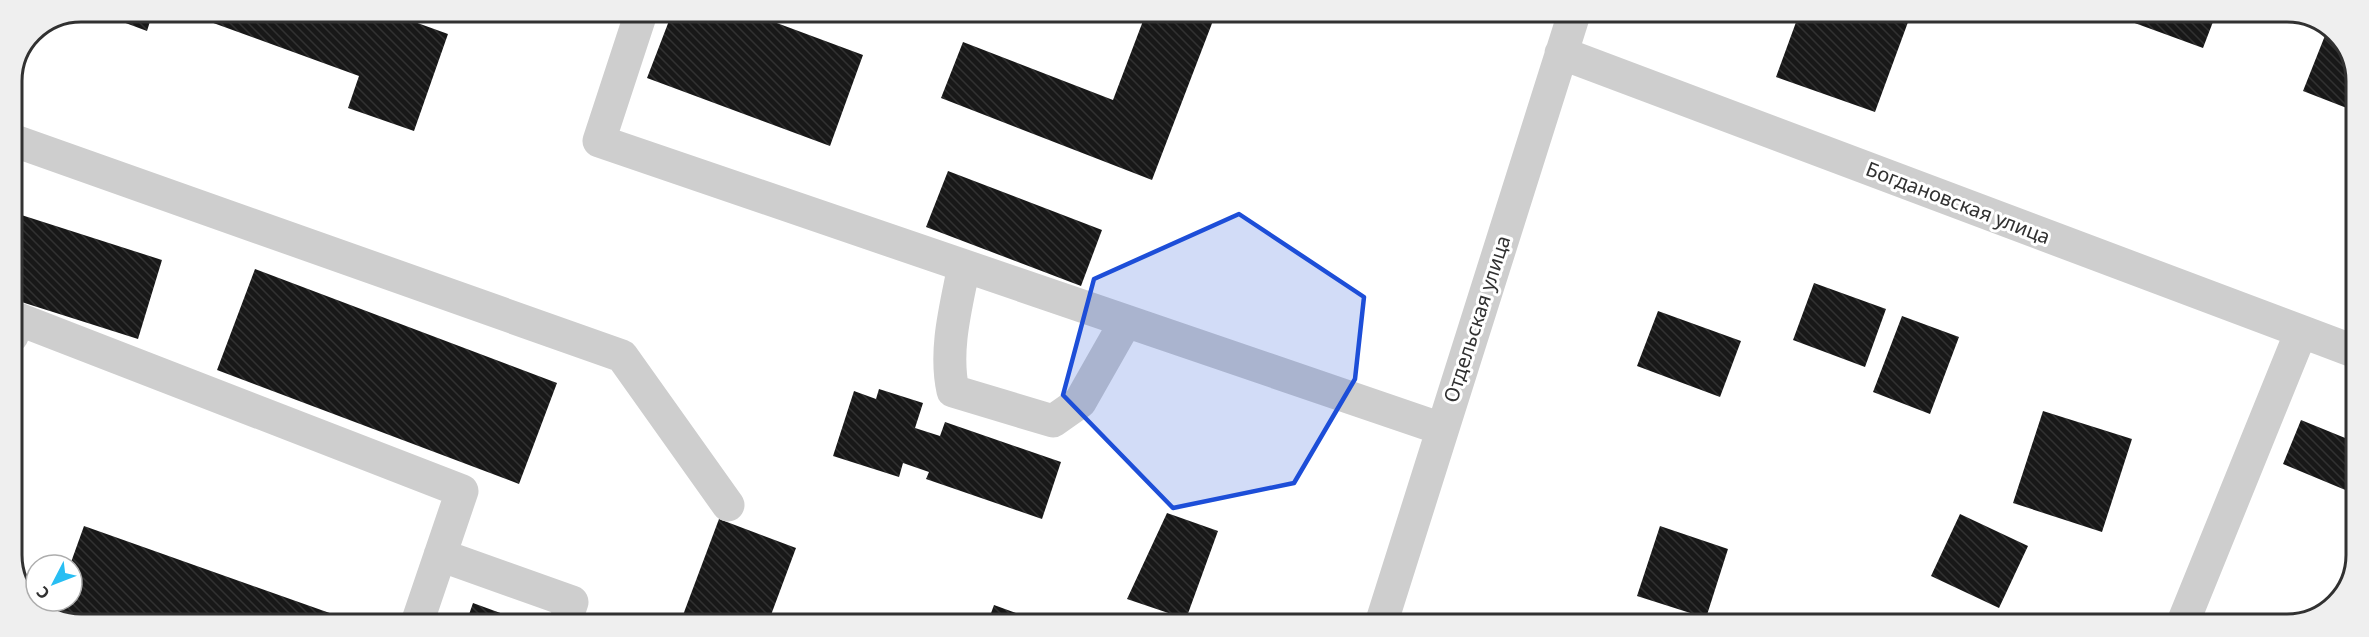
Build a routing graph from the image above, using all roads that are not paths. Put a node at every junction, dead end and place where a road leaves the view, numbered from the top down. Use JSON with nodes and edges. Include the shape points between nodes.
{"nodes":[{"id":1,"x":638,"y":22,"type":"edge"},
{"id":2,"x":1571,"y":22,"type":"edge"},
{"id":3,"x":1561,"y":53,"type":"junction"},
{"id":4,"x":22,"y":144,"type":"edge"},
{"id":5,"x":964,"y":266,"type":"junction"},
{"id":6,"x":23,"y":321,"type":"edge"},
{"id":7,"x":1126,"y":321,"type":"junction"},
{"id":8,"x":2301,"y":332,"type":"junction"},
{"id":9,"x":2346,"y":348,"type":"edge"},
{"id":10,"x":1442,"y":429,"type":"junction"},
{"id":11,"x":728,"y":505,"type":"dead end"},
{"id":12,"x":440,"y":555,"type":"junction"},
{"id":13,"x":420,"y":615,"type":"edge"},
{"id":14,"x":568,"y":615,"type":"edge"},
{"id":15,"x":1384,"y":615,"type":"edge"},
{"id":16,"x":2186,"y":615,"type":"edge"}],
"edges":[{"from":1,"to":5,"type":"street","via":[[599,141]]},
{"from":2,"to":3,"type":"street","name":"Отдельская улица"},
{"from":3,"to":8,"type":"street","name":"Богдановская улица"},
{"from":3,"to":10,"type":"street","name":"Отдельская улица"},
{"from":4,"to":11,"type":"street","via":[[622,356]]},
{"from":5,"to":7,"type":"street"},
{"from":5,"to":7,"type":"street","via":[[949,370],[954,391],[1053,421],[1080,402]]},
{"from":6,"to":12,"type":"street","via":[[462,491]]},
{"from":7,"to":10,"type":"street"},
{"from":8,"to":9,"type":"street","name":"Богдановская улица"},
{"from":8,"to":16,"type":"street"},
{"from":10,"to":15,"type":"street","name":"Отдельская улица"},
{"from":12,"to":13,"type":"street"},
{"from":12,"to":14,"type":"street","via":[[572,602]]}]}
